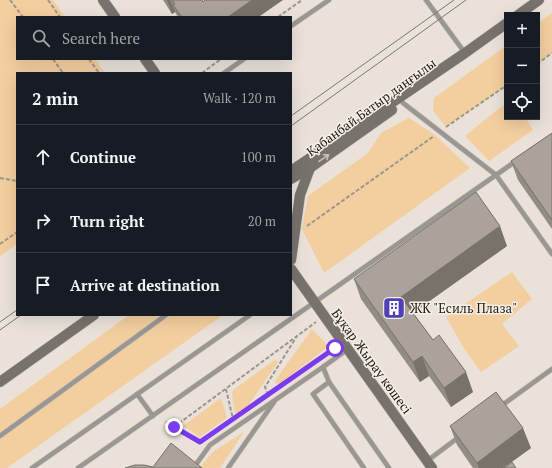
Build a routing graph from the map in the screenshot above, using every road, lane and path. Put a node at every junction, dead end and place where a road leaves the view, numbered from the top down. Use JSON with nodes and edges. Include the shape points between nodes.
{"nodes":[{"id":1,"x":10,"y":0,"type":"edge"},
{"id":2,"x":48,"y":0,"type":"edge"},
{"id":3,"x":103,"y":0,"type":"edge"},
{"id":4,"x":302,"y":0,"type":"edge"},
{"id":5,"x":329,"y":0,"type":"edge"},
{"id":6,"x":426,"y":0,"type":"edge"},
{"id":7,"x":539,"y":0,"type":"edge"},
{"id":8,"x":522,"y":12,"type":"edge"},
{"id":9,"x":22,"y":16,"type":"edge"},
{"id":10,"x":59,"y":16,"type":"edge"},
{"id":11,"x":114,"y":16,"type":"edge"},
{"id":12,"x":279,"y":16,"type":"edge"},
{"id":13,"x":292,"y":25,"type":"edge"},
{"id":14,"x":504,"y":25,"type":"edge"},
{"id":15,"x":465,"y":53,"type":"junction"},
{"id":16,"x":552,"y":53,"type":"edge"},
{"id":17,"x":54,"y":60,"type":"edge"},
{"id":18,"x":90,"y":60,"type":"edge"},
{"id":19,"x":146,"y":60,"type":"edge"},
{"id":20,"x":220,"y":60,"type":"edge"},
{"id":21,"x":243,"y":60,"type":"edge"},
{"id":22,"x":540,"y":62,"type":"edge"},
{"id":23,"x":62,"y":72,"type":"edge"},
{"id":24,"x":98,"y":72,"type":"edge"},
{"id":25,"x":154,"y":72,"type":"edge"},
{"id":26,"x":203,"y":72,"type":"edge"},
{"id":27,"x":225,"y":72,"type":"edge"},
{"id":28,"x":504,"y":87,"type":"edge"},
{"id":29,"x":403,"y":103,"type":"junction"},
{"id":30,"x":440,"y":132,"type":"junction"},
{"id":31,"x":521,"y":157,"type":"edge"},
{"id":32,"x":310,"y":168,"type":"junction"},
{"id":33,"x":292,"y":170,"type":"edge"},
{"id":34,"x":496,"y":175,"type":"junction"},
{"id":35,"x":0,"y":178,"type":"edge"},
{"id":36,"x":292,"y":178,"type":"edge"},
{"id":37,"x":16,"y":181,"type":"edge"},
{"id":38,"x":302,"y":229,"type":"dead end"},
{"id":39,"x":16,"y":233,"type":"edge"},
{"id":40,"x":0,"y":244,"type":"edge"},
{"id":41,"x":292,"y":253,"type":"edge"},
{"id":42,"x":552,"y":254,"type":"edge"},
{"id":43,"x":292,"y":270,"type":"edge"},
{"id":44,"x":314,"y":302,"type":"junction"},
{"id":45,"x":93,"y":316,"type":"edge"},
{"id":46,"x":165,"y":316,"type":"edge"},
{"id":47,"x":249,"y":316,"type":"edge"},
{"id":48,"x":317,"y":321,"type":"dead end"},
{"id":49,"x":298,"y":335,"type":"junction"},
{"id":50,"x":335,"y":348,"type":"dead end"},
{"id":51,"x":348,"y":349,"type":"junction"},
{"id":52,"x":323,"y":367,"type":"junction"},
{"id":53,"x":552,"y":369,"type":"edge"},
{"id":54,"x":298,"y":373,"type":"dead end"},
{"id":55,"x":0,"y":382,"type":"edge"},
{"id":56,"x":329,"y":382,"type":"junction"},
{"id":57,"x":226,"y":389,"type":"junction"},
{"id":58,"x":274,"y":391,"type":"dead end"},
{"id":59,"x":138,"y":394,"type":"junction"},
{"id":60,"x":276,"y":400,"type":"junction"},
{"id":61,"x":496,"y":410,"type":"edge"},
{"id":62,"x":239,"y":415,"type":"dead end"},
{"id":63,"x":153,"y":416,"type":"junction"},
{"id":64,"x":233,"y":419,"type":"junction"},
{"id":65,"x":166,"y":422,"type":"dead end"},
{"id":66,"x":228,"y":423,"type":"dead end"},
{"id":67,"x":174,"y":427,"type":"junction"},
{"id":68,"x":464,"y":433,"type":"edge"},
{"id":69,"x":0,"y":436,"type":"edge"},
{"id":70,"x":205,"y":438,"type":"dead end"},
{"id":71,"x":430,"y":464,"type":"edge"},
{"id":72,"x":32,"y":468,"type":"edge"},
{"id":73,"x":78,"y":468,"type":"edge"},
{"id":74,"x":194,"y":468,"type":"edge"},
{"id":75,"x":228,"y":468,"type":"edge"},
{"id":76,"x":364,"y":468,"type":"edge"},
{"id":77,"x":389,"y":468,"type":"edge"}],
"edges":[{"from":1,"to":9,"type":"path"},
{"from":2,"to":10,"type":"path"},
{"from":3,"to":11,"type":"main road"},
{"from":4,"to":12,"type":"path"},
{"from":5,"to":13,"type":"lane"},
{"from":6,"to":15,"type":"lane"},
{"from":7,"to":8,"type":"main road"},
{"from":14,"to":15,"type":"main road","name":"Қабанбай Батыр даңғылы"},
{"from":15,"to":29,"type":"main road","name":"Қабанбай Батыр даңғылы"},
{"from":15,"to":33,"type":"main road","name":"Қабанбай Батыр даңғылы"},
{"from":16,"to":22,"type":"path"},
{"from":17,"to":23,"type":"path"},
{"from":18,"to":24,"type":"path"},
{"from":19,"to":25,"type":"main road"},
{"from":20,"to":26,"type":"path"},
{"from":21,"to":27,"type":"lane"},
{"from":28,"to":30,"type":"path"},
{"from":29,"to":30,"type":"lane"},
{"from":32,"to":29,"type":"main road","name":"Қабанбай Батыр даңғылы","one_way":true},
{"from":30,"to":34,"type":"lane"},
{"from":30,"to":38,"type":"path"},
{"from":31,"to":34,"type":"lane"},
{"from":32,"to":36,"type":"main road","name":"Қабанбай Батыр даңғылы"},
{"from":32,"to":41,"type":"main road","via":[[300,195]]},
{"from":34,"to":42,"type":"lane"},
{"from":34,"to":44,"type":"lane"},
{"from":35,"to":37,"type":"path"},
{"from":39,"to":40,"type":"path"},
{"from":43,"to":44,"type":"main road","name":"Бұқар Жырау көшесі"},
{"from":44,"to":51,"type":"main road","name":"Бұқар Жырау көшесі"},
{"from":44,"to":63,"type":"lane"},
{"from":45,"to":55,"type":"main road"},
{"from":46,"to":69,"type":"lane"},
{"from":47,"to":59,"type":"lane"},
{"from":48,"to":49,"type":"path"},
{"from":49,"to":57,"type":"path"},
{"from":49,"to":58,"type":"path","via":[[265,387],[268,395]]},
{"from":50,"to":54,"type":"path"},
{"from":51,"to":52,"type":"lane"},
{"from":51,"to":71,"type":"main road","name":"Бұқар Жырау көшесі"},
{"from":52,"to":56,"type":"lane"},
{"from":52,"to":60,"type":"lane"},
{"from":53,"to":61,"type":"lane"},
{"from":56,"to":76,"type":"lane","via":[[313,394]]},
{"from":56,"to":77,"type":"lane"},
{"from":57,"to":64,"type":"path"},
{"from":57,"to":67,"type":"path"},
{"from":59,"to":63,"type":"lane"},
{"from":59,"to":72,"type":"lane"},
{"from":60,"to":74,"type":"lane","via":[[210,445]]},
{"from":60,"to":75,"type":"lane"},
{"from":62,"to":64,"type":"path"},
{"from":63,"to":73,"type":"lane"},
{"from":64,"to":66,"type":"path"},
{"from":65,"to":67,"type":"path"},
{"from":67,"to":70,"type":"path","via":[[200,442]]},
{"from":68,"to":71,"type":"lane"}]}
